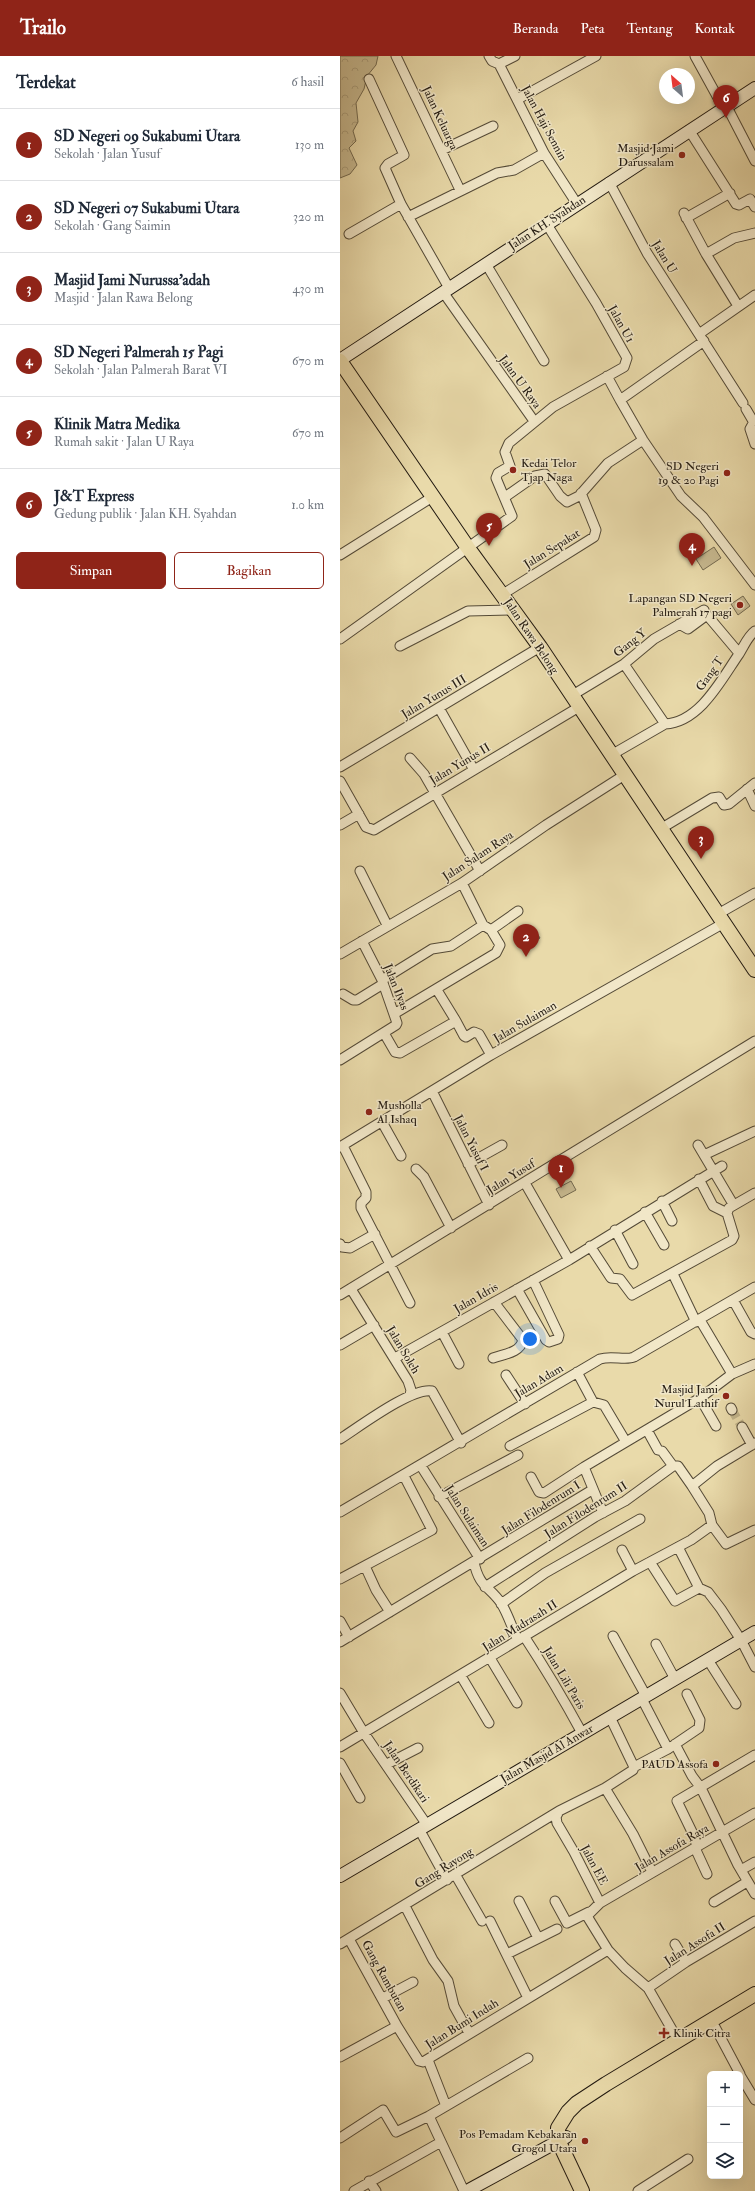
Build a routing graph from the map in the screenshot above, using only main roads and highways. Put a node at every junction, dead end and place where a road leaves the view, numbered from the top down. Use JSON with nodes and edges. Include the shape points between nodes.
{"nodes":[{"id":1,"x":340,"y":361,"type":"edge"},
{"id":2,"x":755,"y":970,"type":"edge"},
{"id":3,"x":755,"y":1994,"type":"edge"},
{"id":4,"x":755,"y":2004,"type":"edge"},
{"id":5,"x":721,"y":2020,"type":"junction"},
{"id":6,"x":582,"y":2190,"type":"edge"}],
"edges":[{"from":1,"to":2,"type":"main road","name":"Jalan Rawa Belong","via":[[468,548],[540,647],[570,696],[613,754]]},
{"from":3,"to":5,"type":"main road"},
{"from":4,"to":5,"type":"main road"},
{"from":5,"to":6,"type":"main road","via":[[577,2103],[563,2118],[558,2128]]}]}
